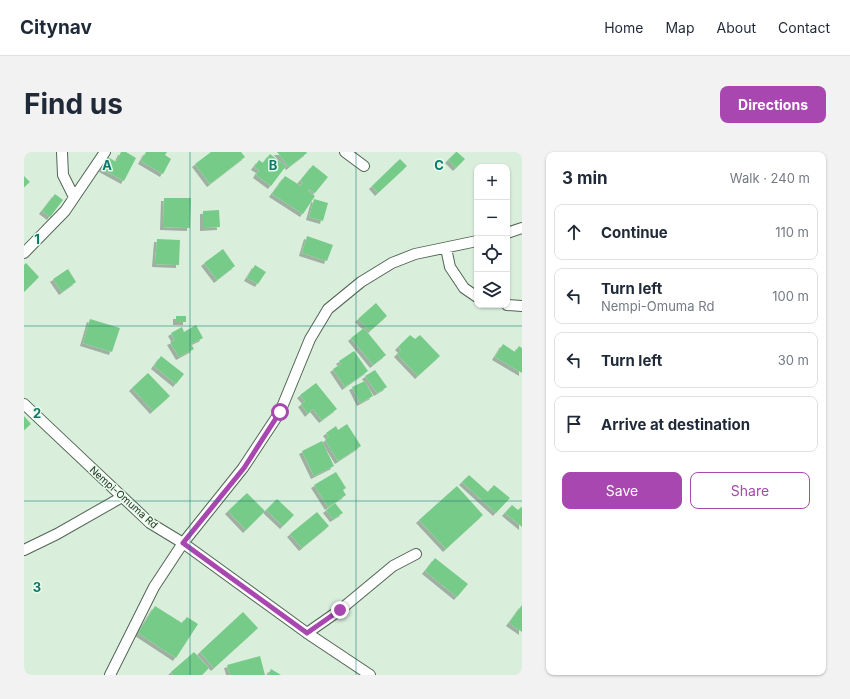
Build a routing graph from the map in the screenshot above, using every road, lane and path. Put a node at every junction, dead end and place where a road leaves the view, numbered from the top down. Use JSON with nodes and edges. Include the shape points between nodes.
{"nodes":[{"id":1,"x":62,"y":152,"type":"edge"},
{"id":2,"x":105,"y":152,"type":"edge"},
{"id":3,"x":345,"y":152,"type":"edge"},
{"id":4,"x":364,"y":166,"type":"dead end"},
{"id":5,"x":74,"y":197,"type":"junction"},
{"id":6,"x":522,"y":228,"type":"edge"},
{"id":7,"x":510,"y":232,"type":"edge"},
{"id":8,"x":474,"y":242,"type":"edge"},
{"id":9,"x":446,"y":248,"type":"junction"},
{"id":10,"x":24,"y":253,"type":"edge"},
{"id":11,"x":474,"y":295,"type":"edge"},
{"id":12,"x":510,"y":305,"type":"edge"},
{"id":13,"x":522,"y":306,"type":"edge"},
{"id":14,"x":24,"y":404,"type":"edge"},
{"id":15,"x":122,"y":497,"type":"junction"},
{"id":16,"x":183,"y":543,"type":"junction"},
{"id":17,"x":24,"y":550,"type":"edge"},
{"id":18,"x":416,"y":554,"type":"dead end"},
{"id":19,"x":307,"y":633,"type":"junction"},
{"id":20,"x":110,"y":675,"type":"edge"},
{"id":21,"x":370,"y":675,"type":"edge"}],
"edges":[{"from":1,"to":5,"type":"street","via":[[63,175]]},
{"from":2,"to":5,"type":"street"},
{"from":3,"to":4,"type":"street"},
{"from":5,"to":10,"type":"street"},
{"from":6,"to":7,"type":"street"},
{"from":8,"to":9,"type":"street"},
{"from":9,"to":11,"type":"street","via":[[450,268],[464,288]]},
{"from":9,"to":16,"type":"street","via":[[415,254],[392,263],[361,282],[328,309],[310,338],[280,412],[244,468]]},
{"from":12,"to":13,"type":"street"},
{"from":14,"to":15,"type":"street","name":"Nempi-Omuma Rd"},
{"from":15,"to":16,"type":"street","name":"Nempi-Omuma Rd","via":[[150,524]]},
{"from":15,"to":17,"type":"street"},
{"from":16,"to":19,"type":"street","name":"Nempi-Omuma Rd"},
{"from":16,"to":20,"type":"street","via":[[154,587]]},
{"from":18,"to":19,"type":"street","via":[[393,566],[340,610]]},
{"from":19,"to":21,"type":"street","name":"Nempi-Omuma Rd"}]}
